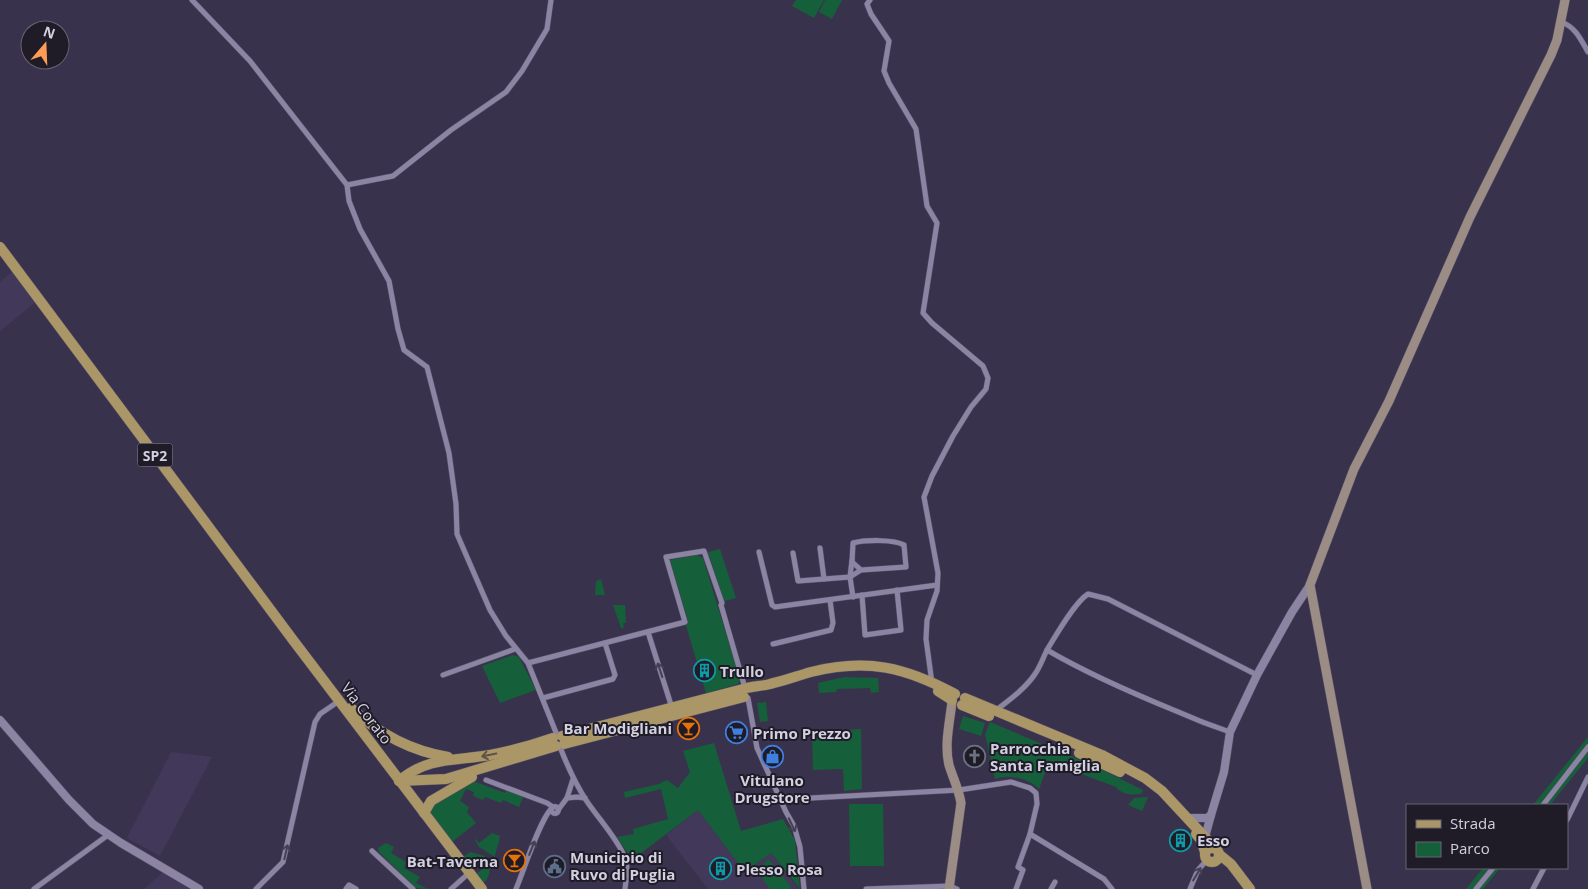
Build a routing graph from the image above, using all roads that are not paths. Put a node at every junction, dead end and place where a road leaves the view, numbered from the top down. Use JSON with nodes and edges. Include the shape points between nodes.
{"nodes":[{"id":1,"x":192,"y":0,"type":"edge"},
{"id":2,"x":551,"y":0,"type":"edge"},
{"id":3,"x":870,"y":0,"type":"edge"},
{"id":4,"x":1564,"y":0,"type":"edge"},
{"id":5,"x":1561,"y":22,"type":"junction"},
{"id":6,"x":1588,"y":52,"type":"edge"},
{"id":7,"x":347,"y":185,"type":"junction"},
{"id":8,"x":0,"y":247,"type":"edge"},
{"id":9,"x":820,"y":548,"type":"dead end"},
{"id":10,"x":759,"y":552,"type":"dead end"},
{"id":11,"x":793,"y":553,"type":"dead end"},
{"id":12,"x":852,"y":560,"type":"junction"},
{"id":13,"x":861,"y":570,"type":"junction"},
{"id":14,"x":850,"y":577,"type":"junction"},
{"id":15,"x":824,"y":579,"type":"junction"},
{"id":16,"x":937,"y":585,"type":"junction"},
{"id":17,"x":1310,"y":585,"type":"junction"},
{"id":18,"x":897,"y":590,"type":"junction"},
{"id":19,"x":862,"y":595,"type":"junction"},
{"id":20,"x":853,"y":597,"type":"junction"},
{"id":21,"x":830,"y":600,"type":"junction"},
{"id":22,"x":648,"y":632,"type":"junction"},
{"id":23,"x":605,"y":643,"type":"junction"},
{"id":24,"x":773,"y":644,"type":"dead end"},
{"id":25,"x":515,"y":648,"type":"junction"},
{"id":26,"x":1047,"y":650,"type":"junction"},
{"id":27,"x":528,"y":663,"type":"junction"},
{"id":28,"x":443,"y":675,"type":"dead end"},
{"id":29,"x":1257,"y":675,"type":"junction"},
{"id":30,"x":932,"y":682,"type":"junction"},
{"id":31,"x":332,"y":691,"type":"junction"},
{"id":32,"x":746,"y":693,"type":"junction"},
{"id":33,"x":543,"y":698,"type":"junction"},
{"id":34,"x":958,"y":700,"type":"junction"},
{"id":35,"x":340,"y":701,"type":"junction"},
{"id":36,"x":672,"y":708,"type":"junction"},
{"id":37,"x":994,"y":711,"type":"junction"},
{"id":38,"x":0,"y":720,"type":"edge"},
{"id":39,"x":1230,"y":732,"type":"junction"},
{"id":40,"x":559,"y":741,"type":"junction"},
{"id":41,"x":1588,"y":748,"type":"edge"},
{"id":42,"x":454,"y":758,"type":"junction"},
{"id":43,"x":490,"y":766,"type":"junction"},
{"id":44,"x":1588,"y":777,"type":"edge"},
{"id":45,"x":574,"y":779,"type":"junction"},
{"id":46,"x":486,"y":780,"type":"dead end"},
{"id":47,"x":400,"y":781,"type":"junction"},
{"id":48,"x":959,"y":790,"type":"junction"},
{"id":49,"x":778,"y":796,"type":"junction"},
{"id":50,"x":567,"y":798,"type":"junction"},
{"id":51,"x":584,"y":798,"type":"junction"},
{"id":52,"x":794,"y":798,"type":"junction"},
{"id":53,"x":781,"y":803,"type":"junction"},
{"id":54,"x":1544,"y":804,"type":"edge"},
{"id":55,"x":554,"y":809,"type":"junction"},
{"id":56,"x":424,"y":813,"type":"junction"},
{"id":57,"x":1211,"y":815,"type":"junction"},
{"id":58,"x":1189,"y":818,"type":"junction"},
{"id":59,"x":1568,"y":818,"type":"edge"},
{"id":60,"x":1030,"y":834,"type":"junction"},
{"id":61,"x":108,"y":835,"type":"junction"},
{"id":62,"x":1205,"y":837,"type":"junction"},
{"id":63,"x":372,"y":851,"type":"dead end"},
{"id":64,"x":1212,"y":855,"type":"junction"},
{"id":65,"x":1492,"y":869,"type":"edge"},
{"id":66,"x":1544,"y":869,"type":"edge"},
{"id":67,"x":469,"y":872,"type":"junction"},
{"id":68,"x":1055,"y":882,"type":"dead end"},
{"id":69,"x":410,"y":888,"type":"edge"},
{"id":70,"x":952,"y":888,"type":"edge"},
{"id":71,"x":34,"y":889,"type":"edge"},
{"id":72,"x":199,"y":889,"type":"edge"},
{"id":73,"x":256,"y":889,"type":"edge"},
{"id":74,"x":346,"y":889,"type":"edge"},
{"id":75,"x":356,"y":889,"type":"edge"},
{"id":76,"x":451,"y":889,"type":"edge"},
{"id":77,"x":482,"y":889,"type":"edge"},
{"id":78,"x":516,"y":889,"type":"edge"},
{"id":79,"x":625,"y":889,"type":"edge"},
{"id":80,"x":804,"y":889,"type":"edge"},
{"id":81,"x":866,"y":889,"type":"edge"},
{"id":82,"x":1016,"y":889,"type":"edge"},
{"id":83,"x":1051,"y":889,"type":"edge"},
{"id":84,"x":1112,"y":889,"type":"edge"},
{"id":85,"x":1190,"y":889,"type":"edge"},
{"id":86,"x":1245,"y":889,"type":"edge"},
{"id":87,"x":1250,"y":889,"type":"edge"},
{"id":88,"x":1367,"y":889,"type":"edge"},
{"id":89,"x":1476,"y":889,"type":"edge"},
{"id":90,"x":1534,"y":889,"type":"edge"}],
"edges":[{"from":1,"to":7,"type":"street","via":[[250,61]]},
{"from":2,"to":7,"type":"street","via":[[547,29],[506,92],[393,176]]},
{"from":3,"to":16,"type":"street","via":[[871,14],[889,41],[884,71],[916,128],[927,206],[936,223],[923,314],[983,366],[988,378],[986,388],[953,436],[924,496],[938,573]]},
{"from":4,"to":5,"type":"main road"},
{"from":5,"to":6,"type":"street","via":[[1575,30]]},
{"from":5,"to":17,"type":"main road","via":[[1552,56],[1470,218],[1389,401],[1354,469]]},
{"from":7,"to":25,"type":"street","via":[[349,201],[360,229],[389,281],[404,350],[427,367],[449,453],[457,534],[490,610]]},
{"from":8,"to":31,"type":"main road","name":"Via Corato","number":"SP2"},
{"from":9,"to":15,"type":"street"},
{"from":10,"to":21,"type":"street","via":[[772,605]]},
{"from":11,"to":15,"type":"street","via":[[798,580]]},
{"from":12,"to":13,"type":"street"},
{"from":12,"to":13,"type":"street","via":[[853,543],[898,542],[904,545],[906,567]]},
{"from":12,"to":14,"type":"street"},
{"from":13,"to":14,"type":"street"},
{"from":14,"to":15,"type":"street"},
{"from":14,"to":20,"type":"street"},
{"from":16,"to":18,"type":"street"},
{"from":16,"to":30,"type":"street","via":[[927,620],[926,639]]},
{"from":17,"to":29,"type":"street"},
{"from":17,"to":88,"type":"main road"},
{"from":18,"to":19,"type":"street"},
{"from":18,"to":19,"type":"street","via":[[901,630],[865,635]]},
{"from":19,"to":20,"type":"street"},
{"from":20,"to":21,"type":"street"},
{"from":21,"to":24,"type":"street","via":[[833,623],[830,630]]},
{"from":22,"to":23,"type":"street"},
{"from":22,"to":32,"type":"street","via":[[685,622],[666,557],[704,550]]},
{"from":36,"to":22,"type":"street","one_way":true},
{"from":23,"to":27,"type":"street"},
{"from":23,"to":33,"type":"street","via":[[615,675],[612,679]]},
{"from":25,"to":27,"type":"street"},
{"from":25,"to":28,"type":"street"},
{"from":26,"to":29,"type":"street","via":[[1081,599],[1088,594],[1108,599]]},
{"from":26,"to":37,"type":"street","via":[[1034,676]]},
{"from":26,"to":39,"type":"street","via":[[1148,701]]},
{"from":27,"to":33,"type":"street"},
{"from":29,"to":39,"type":"street"},
{"from":30,"to":32,"type":"main road","via":[[879,665],[848,665],[811,672]]},
{"from":30,"to":34,"type":"main road"},
{"from":31,"to":35,"type":"main road","name":"Via Corato","number":"SP2"},
{"from":31,"to":42,"type":"main road","via":[[387,736],[420,750]]},
{"from":32,"to":34,"type":"main road","via":[[814,676],[870,669],[912,678]]},
{"from":32,"to":36,"type":"main road"},
{"from":32,"to":40,"type":"main road"},
{"from":32,"to":49,"type":"street","via":[[756,748]]},
{"from":33,"to":40,"type":"street"},
{"from":34,"to":37,"type":"main road"},
{"from":34,"to":48,"type":"main road","via":[[948,739],[949,764]]},
{"from":34,"to":64,"type":"main road","via":[[1146,785],[1188,824]]},
{"from":35,"to":47,"type":"main road","name":"Via Corato","number":"SP2"},
{"from":73,"to":35,"type":"street","one_way":true,"via":[[283,862],[314,722]]},
{"from":36,"to":40,"type":"main road"},
{"from":37,"to":58,"type":"main road","via":[[1102,755],[1145,778]]},
{"from":38,"to":61,"type":"street","via":[[69,800]]},
{"from":39,"to":57,"type":"street","via":[[1224,772]]},
{"from":40,"to":42,"type":"main road","one_way":true,"via":[[490,755]]},
{"from":40,"to":43,"type":"main road"},
{"from":40,"to":45,"type":"street"},
{"from":41,"to":54,"type":"street"},
{"from":42,"to":47,"type":"main road","via":[[423,766]]},
{"from":43,"to":47,"type":"main road","via":[[446,780]]},
{"from":43,"to":56,"type":"main road","via":[[431,801]]},
{"from":44,"to":59,"type":"street"},
{"from":45,"to":50,"type":"street"},
{"from":45,"to":51,"type":"street"},
{"from":46,"to":55,"type":"street","via":[[547,803]]},
{"from":47,"to":56,"type":"main road","name":"Via Corato"},
{"from":48,"to":52,"type":"street"},
{"from":48,"to":60,"type":"street","via":[[1010,782],[1030,788],[1036,793],[1037,804]]},
{"from":48,"to":70,"type":"main road","via":[[961,804]]},
{"from":49,"to":52,"type":"street"},
{"from":49,"to":53,"type":"street"},
{"from":50,"to":51,"type":"street"},
{"from":50,"to":55,"type":"street"},
{"from":51,"to":79,"type":"street","via":[[626,859]]},
{"from":52,"to":53,"type":"street"},
{"from":53,"to":80,"type":"street","one_way":true,"via":[[794,826],[800,847]]},
{"from":78,"to":55,"type":"street","one_way":true,"via":[[548,812]]},
{"from":56,"to":67,"type":"main road","name":"Via Corato"},
{"from":57,"to":58,"type":"street"},
{"from":57,"to":62,"type":"street"},
{"from":58,"to":62,"type":"main road"},
{"from":60,"to":82,"type":"street","via":[[1018,867],[1023,870]]},
{"from":60,"to":84,"type":"street","via":[[1104,879]]},
{"from":61,"to":71,"type":"street"},
{"from":61,"to":72,"type":"street"},
{"from":62,"to":64,"type":"main road"},
{"from":63,"to":69,"type":"street"},
{"from":85,"to":64,"type":"street","one_way":true,"via":[[1198,870]]},
{"from":64,"to":86,"type":"main road"},
{"from":64,"to":87,"type":"main road","via":[[1231,864]]},
{"from":65,"to":89,"type":"street"},
{"from":66,"to":90,"type":"street"},
{"from":67,"to":76,"type":"street"},
{"from":67,"to":77,"type":"main road","name":"Via Corato"},
{"from":68,"to":83,"type":"street"},
{"from":70,"to":81,"type":"street"},
{"from":74,"to":75,"type":"street","via":[[349,885]]}]}
